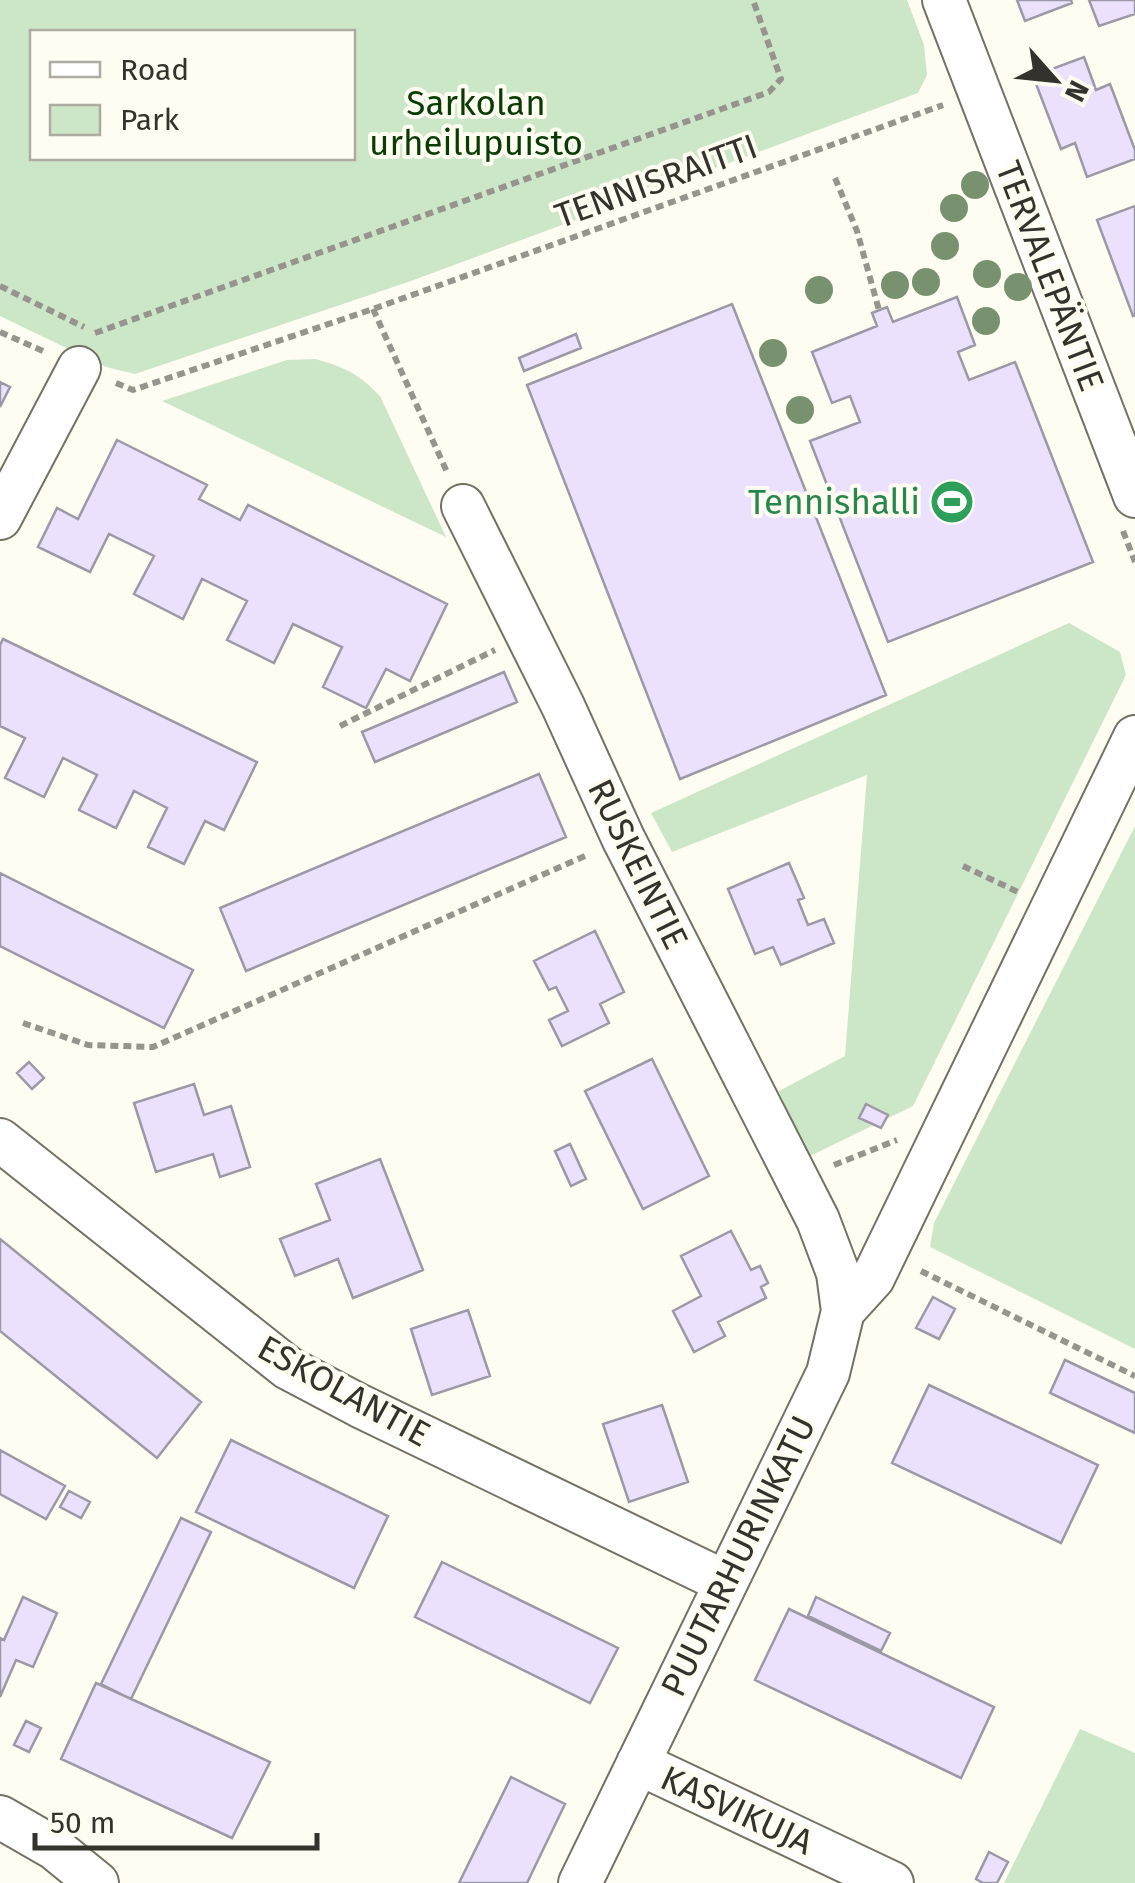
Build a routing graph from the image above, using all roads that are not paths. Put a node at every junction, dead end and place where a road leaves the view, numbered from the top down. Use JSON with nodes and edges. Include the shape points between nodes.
{"nodes":[{"id":1,"x":944,"y":0,"type":"edge"},
{"id":2,"x":79,"y":368,"type":"road end"},
{"id":3,"x":1135,"y":496,"type":"edge"},
{"id":4,"x":463,"y":506,"type":"road end"},
{"id":5,"x":0,"y":518,"type":"edge"},
{"id":6,"x":1135,"y":737,"type":"edge"},
{"id":7,"x":0,"y":1140,"type":"edge"},
{"id":8,"x":818,"y":1220,"type":"joint"},
{"id":9,"x":843,"y":1310,"type":"junction"},
{"id":10,"x":725,"y":1582,"type":"junction"},
{"id":11,"x":638,"y":1763,"type":"junction"},
{"id":12,"x":0,"y":1817,"type":"edge"},
{"id":13,"x":97,"y":1883,"type":"edge"},
{"id":14,"x":580,"y":1883,"type":"edge"},
{"id":15,"x":892,"y":1883,"type":"edge"}],
"edges":[{"from":1,"to":3,"type":"street","name":"TERVALEPÄNTIE"},
{"from":2,"to":5,"type":"street"},
{"from":4,"to":8,"type":"street","name":"RUSKEINTIE"},
{"from":6,"to":9,"type":"street","via":[[873,1278]]},
{"from":7,"to":10,"type":"street","name":"ESKOLANTIE","via":[[288,1368]]},
{"from":8,"to":9,"type":"street","name":"PUUTARHURINKATU","via":[[838,1273]]},
{"from":9,"to":10,"type":"street","name":"PUUTARHURINKATU","via":[[828,1373]]},
{"from":10,"to":11,"type":"street","name":"PUUTARHURINKATU"},
{"from":11,"to":14,"type":"street","name":"PUUTARHURINKATU"},
{"from":11,"to":15,"type":"street","name":"KASVIKUJA"},
{"from":12,"to":13,"type":"street"}]}
